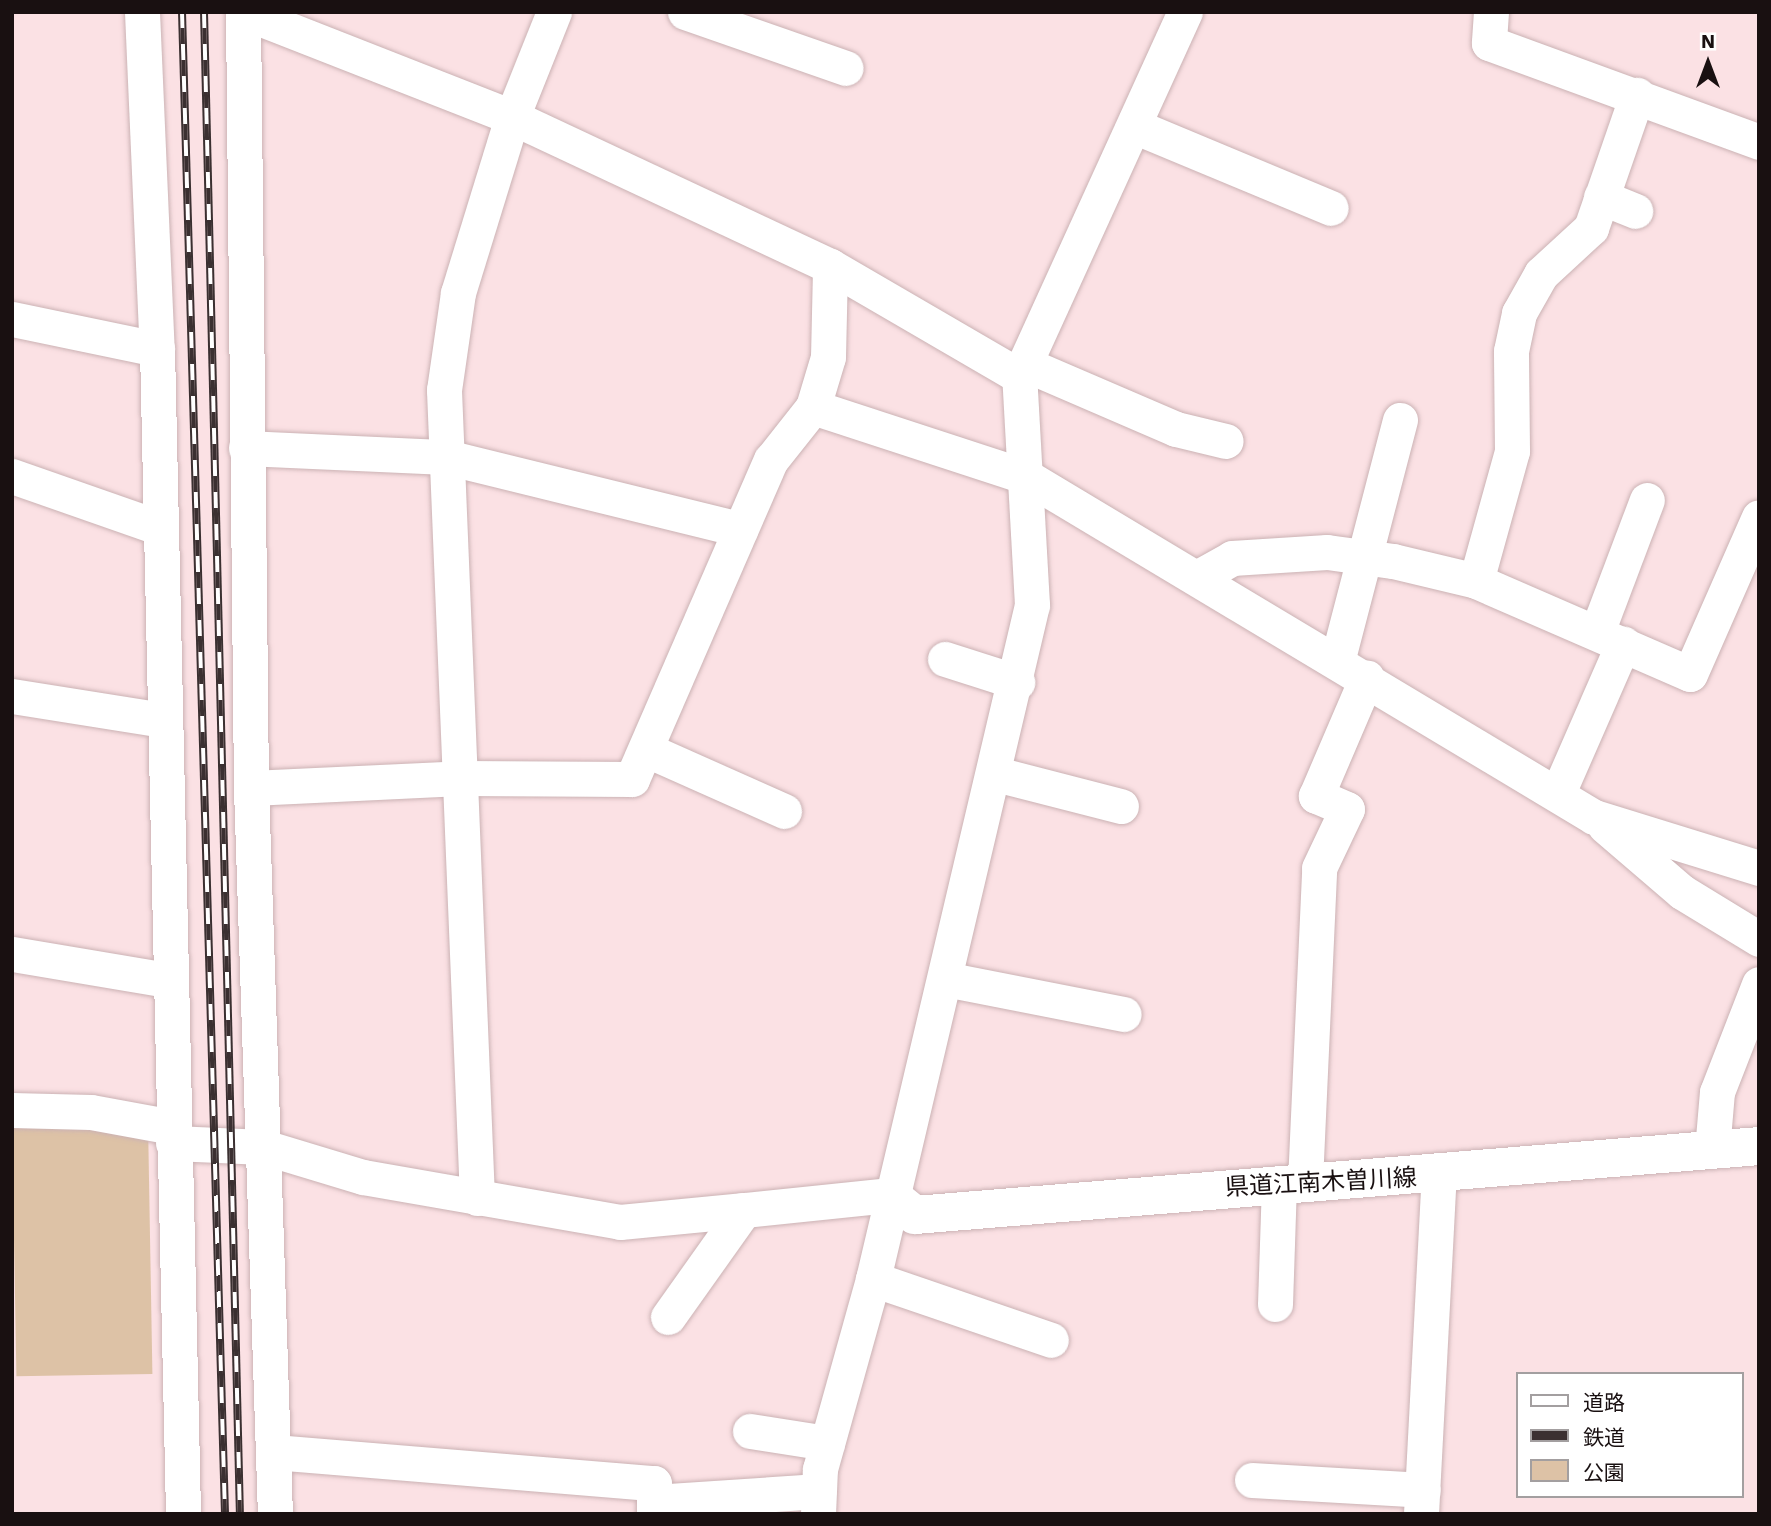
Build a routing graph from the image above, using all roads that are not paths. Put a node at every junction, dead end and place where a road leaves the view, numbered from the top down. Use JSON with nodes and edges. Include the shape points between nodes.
{"nodes":[{"id":1,"x":142,"y":12,"type":"edge"},
{"id":2,"x":244,"y":12,"type":"edge"},
{"id":3,"x":554,"y":12,"type":"edge"},
{"id":4,"x":685,"y":12,"type":"edge"},
{"id":5,"x":1185,"y":12,"type":"edge"},
{"id":6,"x":1491,"y":12,"type":"edge"},
{"id":7,"x":846,"y":68,"type":"dead end"},
{"id":8,"x":1637,"y":95,"type":"junction"},
{"id":9,"x":512,"y":117,"type":"junction"},
{"id":10,"x":1135,"y":126,"type":"junction"},
{"id":11,"x":1759,"y":142,"type":"edge"},
{"id":12,"x":1601,"y":197,"type":"junction"},
{"id":13,"x":1331,"y":208,"type":"dead end"},
{"id":14,"x":1635,"y":211,"type":"dead end"},
{"id":15,"x":830,"y":266,"type":"junction"},
{"id":16,"x":12,"y":319,"type":"edge"},
{"id":17,"x":157,"y":349,"type":"junction"},
{"id":18,"x":1022,"y":370,"type":"junction"},
{"id":19,"x":813,"y":407,"type":"junction"},
{"id":20,"x":1400,"y":420,"type":"dead end"},
{"id":21,"x":1226,"y":441,"type":"dead end"},
{"id":22,"x":246,"y":448,"type":"junction"},
{"id":23,"x":446,"y":457,"type":"junction"},
{"id":24,"x":12,"y":477,"type":"edge"},
{"id":25,"x":1027,"y":477,"type":"junction"},
{"id":26,"x":1647,"y":500,"type":"dead end"},
{"id":27,"x":1759,"y":517,"type":"edge"},
{"id":28,"x":158,"y":527,"type":"junction"},
{"id":29,"x":740,"y":529,"type":"junction"},
{"id":30,"x":1364,"y":557,"type":"junction"},
{"id":31,"x":1200,"y":576,"type":"junction"},
{"id":32,"x":1476,"y":581,"type":"junction"},
{"id":33,"x":1610,"y":638,"type":"junction"},
{"id":34,"x":945,"y":659,"type":"dead end"},
{"id":35,"x":1352,"y":667,"type":"junction"},
{"id":36,"x":1017,"y":682,"type":"junction"},
{"id":37,"x":12,"y":696,"type":"edge"},
{"id":38,"x":163,"y":720,"type":"junction"},
{"id":39,"x":647,"y":750,"type":"junction"},
{"id":40,"x":996,"y":774,"type":"junction"},
{"id":41,"x":461,"y":778,"type":"junction"},
{"id":42,"x":251,"y":788,"type":"junction"},
{"id":43,"x":1558,"y":793,"type":"junction"},
{"id":44,"x":1121,"y":806,"type":"dead end"},
{"id":45,"x":784,"y":811,"type":"dead end"},
{"id":46,"x":1594,"y":817,"type":"junction"},
{"id":47,"x":1759,"y":868,"type":"edge"},
{"id":48,"x":1759,"y":939,"type":"edge"},
{"id":49,"x":12,"y":954,"type":"edge"},
{"id":50,"x":168,"y":979,"type":"junction"},
{"id":51,"x":945,"y":979,"type":"junction"},
{"id":52,"x":1759,"y":984,"type":"edge"},
{"id":53,"x":1124,"y":1014,"type":"dead end"},
{"id":54,"x":12,"y":1110,"type":"edge"},
{"id":55,"x":173,"y":1135,"type":"junction"},
{"id":56,"x":1759,"y":1146,"type":"edge"},
{"id":57,"x":264,"y":1147,"type":"junction"},
{"id":58,"x":1712,"y":1150,"type":"junction"},
{"id":59,"x":1439,"y":1176,"type":"junction"},
{"id":60,"x":1292,"y":1182,"type":"junction"},
{"id":61,"x":890,"y":1195,"type":"junction"},
{"id":62,"x":477,"y":1198,"type":"junction"},
{"id":63,"x":744,"y":1210,"type":"junction"},
{"id":64,"x":873,"y":1279,"type":"junction"},
{"id":65,"x":1275,"y":1304,"type":"dead end"},
{"id":66,"x":668,"y":1317,"type":"dead end"},
{"id":67,"x":1051,"y":1340,"type":"dead end"},
{"id":68,"x":750,"y":1431,"type":"dead end"},
{"id":69,"x":827,"y":1443,"type":"junction"},
{"id":70,"x":274,"y":1452,"type":"junction"},
{"id":71,"x":1252,"y":1480,"type":"dead end"},
{"id":72,"x":1422,"y":1502,"type":"edge"},
{"id":73,"x":818,"y":1503,"type":"edge"},
{"id":74,"x":654,"y":1508,"type":"edge"},
{"id":75,"x":183,"y":1514,"type":"edge"},
{"id":76,"x":275,"y":1514,"type":"edge"}],
"edges":[{"from":1,"to":17,"type":"street"},
{"from":2,"to":9,"type":"street"},
{"from":2,"to":22,"type":"street"},
{"from":3,"to":9,"type":"street"},
{"from":4,"to":7,"type":"street"},
{"from":5,"to":10,"type":"street"},
{"from":6,"to":8,"type":"street","via":[[1489,43]]},
{"from":8,"to":11,"type":"street"},
{"from":8,"to":12,"type":"street"},
{"from":9,"to":15,"type":"street"},
{"from":9,"to":23,"type":"street","via":[[458,293],[444,390]]},
{"from":10,"to":13,"type":"street"},
{"from":10,"to":18,"type":"street"},
{"from":12,"to":14,"type":"street"},
{"from":12,"to":32,"type":"street","via":[[1591,228],[1541,274],[1519,313],[1511,351],[1512,451]]},
{"from":15,"to":18,"type":"street"},
{"from":15,"to":19,"type":"street","via":[[828,358]]},
{"from":16,"to":17,"type":"street"},
{"from":17,"to":28,"type":"street"},
{"from":18,"to":21,"type":"street","via":[[1176,429]]},
{"from":18,"to":25,"type":"street"},
{"from":19,"to":25,"type":"street"},
{"from":19,"to":29,"type":"street","via":[[771,460]]},
{"from":20,"to":30,"type":"street"},
{"from":22,"to":23,"type":"street"},
{"from":22,"to":42,"type":"street"},
{"from":23,"to":29,"type":"street"},
{"from":23,"to":41,"type":"street"},
{"from":24,"to":28,"type":"street"},
{"from":25,"to":31,"type":"street"},
{"from":25,"to":36,"type":"street","via":[[1032,605]]},
{"from":26,"to":33,"type":"street"},
{"from":27,"to":33,"type":"street","via":[[1690,674]]},
{"from":28,"to":38,"type":"street"},
{"from":29,"to":39,"type":"street"},
{"from":30,"to":31,"type":"street","via":[[1327,552],[1232,558]]},
{"from":30,"to":32,"type":"street"},
{"from":30,"to":35,"type":"street"},
{"from":31,"to":35,"type":"street"},
{"from":32,"to":33,"type":"street"},
{"from":33,"to":43,"type":"street"},
{"from":34,"to":36,"type":"street"},
{"from":35,"to":43,"type":"street"},
{"from":35,"to":60,"type":"street","via":[[1316,796],[1348,808],[1319,868]]},
{"from":36,"to":40,"type":"street"},
{"from":37,"to":38,"type":"street"},
{"from":38,"to":50,"type":"street"},
{"from":39,"to":41,"type":"street","via":[[632,779]]},
{"from":39,"to":45,"type":"street"},
{"from":40,"to":44,"type":"street"},
{"from":40,"to":51,"type":"street"},
{"from":41,"to":42,"type":"street"},
{"from":41,"to":62,"type":"street"},
{"from":42,"to":57,"type":"street"},
{"from":43,"to":46,"type":"street"},
{"from":46,"to":47,"type":"street"},
{"from":46,"to":48,"type":"street","via":[[1682,892]]},
{"from":49,"to":50,"type":"street"},
{"from":50,"to":55,"type":"street"},
{"from":51,"to":53,"type":"street"},
{"from":51,"to":61,"type":"street"},
{"from":52,"to":58,"type":"street","via":[[1717,1092]]},
{"from":54,"to":55,"type":"street","via":[[91,1112]]},
{"from":55,"to":57,"type":"street"},
{"from":55,"to":75,"type":"street"},
{"from":56,"to":58,"type":"main road","name":"県道江南木曽川線"},
{"from":57,"to":62,"type":"street","via":[[363,1177]]},
{"from":57,"to":70,"type":"street"},
{"from":58,"to":59,"type":"main road","name":"県道江南木曽川線"},
{"from":59,"to":60,"type":"main road","name":"県道江南木曽川線"},
{"from":59,"to":72,"type":"street"},
{"from":60,"to":61,"type":"main road","name":"県道江南木曽川線","via":[[915,1215]]},
{"from":60,"to":65,"type":"street"},
{"from":61,"to":63,"type":"street"},
{"from":61,"to":64,"type":"street"},
{"from":62,"to":63,"type":"street","via":[[620,1222]]},
{"from":63,"to":66,"type":"street"},
{"from":64,"to":67,"type":"street"},
{"from":64,"to":69,"type":"street"},
{"from":68,"to":69,"type":"street"},
{"from":69,"to":73,"type":"street"},
{"from":70,"to":74,"type":"street","via":[[654,1483]]},
{"from":70,"to":76,"type":"street"},
{"from":71,"to":72,"type":"street"},
{"from":73,"to":74,"type":"street"}]}
